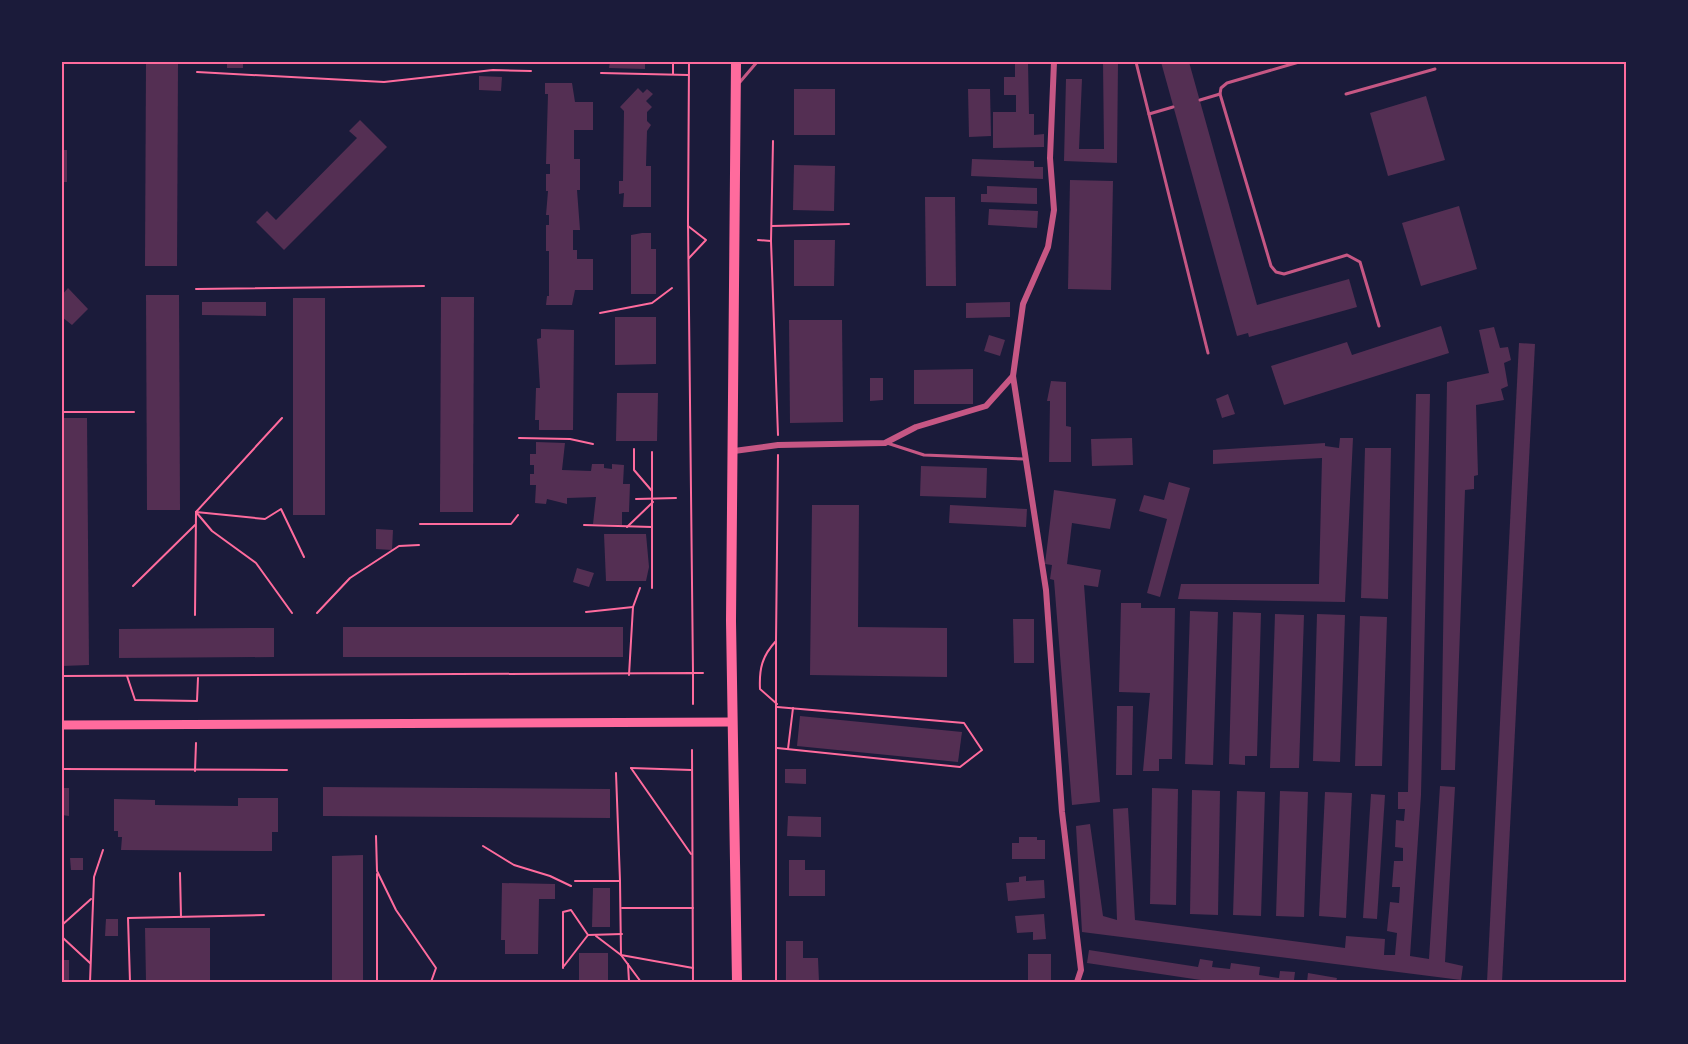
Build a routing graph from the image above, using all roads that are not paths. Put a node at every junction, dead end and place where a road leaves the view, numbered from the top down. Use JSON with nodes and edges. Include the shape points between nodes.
{"nodes":[{"id":1,"x":736,"y":62,"type":"edge"},
{"id":2,"x":757,"y":62,"type":"edge"},
{"id":3,"x":1054,"y":62,"type":"edge"},
{"id":4,"x":1136,"y":62,"type":"edge"},
{"id":5,"x":1299,"y":62,"type":"edge"},
{"id":6,"x":1435,"y":69,"type":"dead end"},
{"id":7,"x":737,"y":86,"type":"junction"},
{"id":8,"x":1220,"y":94,"type":"junction"},
{"id":9,"x":1346,"y":94,"type":"dead end"},
{"id":10,"x":1200,"y":100,"type":"dead end"},
{"id":11,"x":1173,"y":107,"type":"dead end"},
{"id":12,"x":1149,"y":114,"type":"junction"},
{"id":13,"x":1379,"y":326,"type":"dead end"},
{"id":14,"x":1208,"y":353,"type":"dead end"},
{"id":15,"x":1013,"y":376,"type":"junction"},
{"id":16,"x":885,"y":442,"type":"junction"},
{"id":17,"x":734,"y":451,"type":"junction"},
{"id":18,"x":1026,"y":459,"type":"junction"},
{"id":19,"x":732,"y":722,"type":"junction"},
{"id":20,"x":62,"y":725,"type":"edge"},
{"id":21,"x":737,"y":982,"type":"edge"},
{"id":22,"x":1077,"y":982,"type":"edge"}],
"edges":[{"from":1,"to":7,"type":"main road"},
{"from":2,"to":7,"type":"lane"},
{"from":3,"to":15,"type":"street","via":[[1050,158],[1054,210],[1048,247],[1023,303]]},
{"from":4,"to":12,"type":"lane"},
{"from":5,"to":8,"type":"lane","via":[[1227,83]]},
{"from":6,"to":9,"type":"lane"},
{"from":7,"to":17,"type":"main road"},
{"from":8,"to":10,"type":"lane"},
{"from":8,"to":13,"type":"lane","via":[[1271,266],[1284,273],[1347,255],[1354,257],[1360,262]]},
{"from":11,"to":12,"type":"lane"},
{"from":12,"to":14,"type":"lane"},
{"from":15,"to":16,"type":"street","via":[[986,406],[916,427]]},
{"from":15,"to":18,"type":"street"},
{"from":16,"to":17,"type":"street","via":[[778,445]]},
{"from":16,"to":18,"type":"lane","via":[[924,455]]},
{"from":17,"to":19,"type":"main road"},
{"from":18,"to":22,"type":"street","via":[[1046,590],[1062,812],[1081,970]]},
{"from":19,"to":20,"type":"main road"},
{"from":19,"to":21,"type":"main road"}]}
